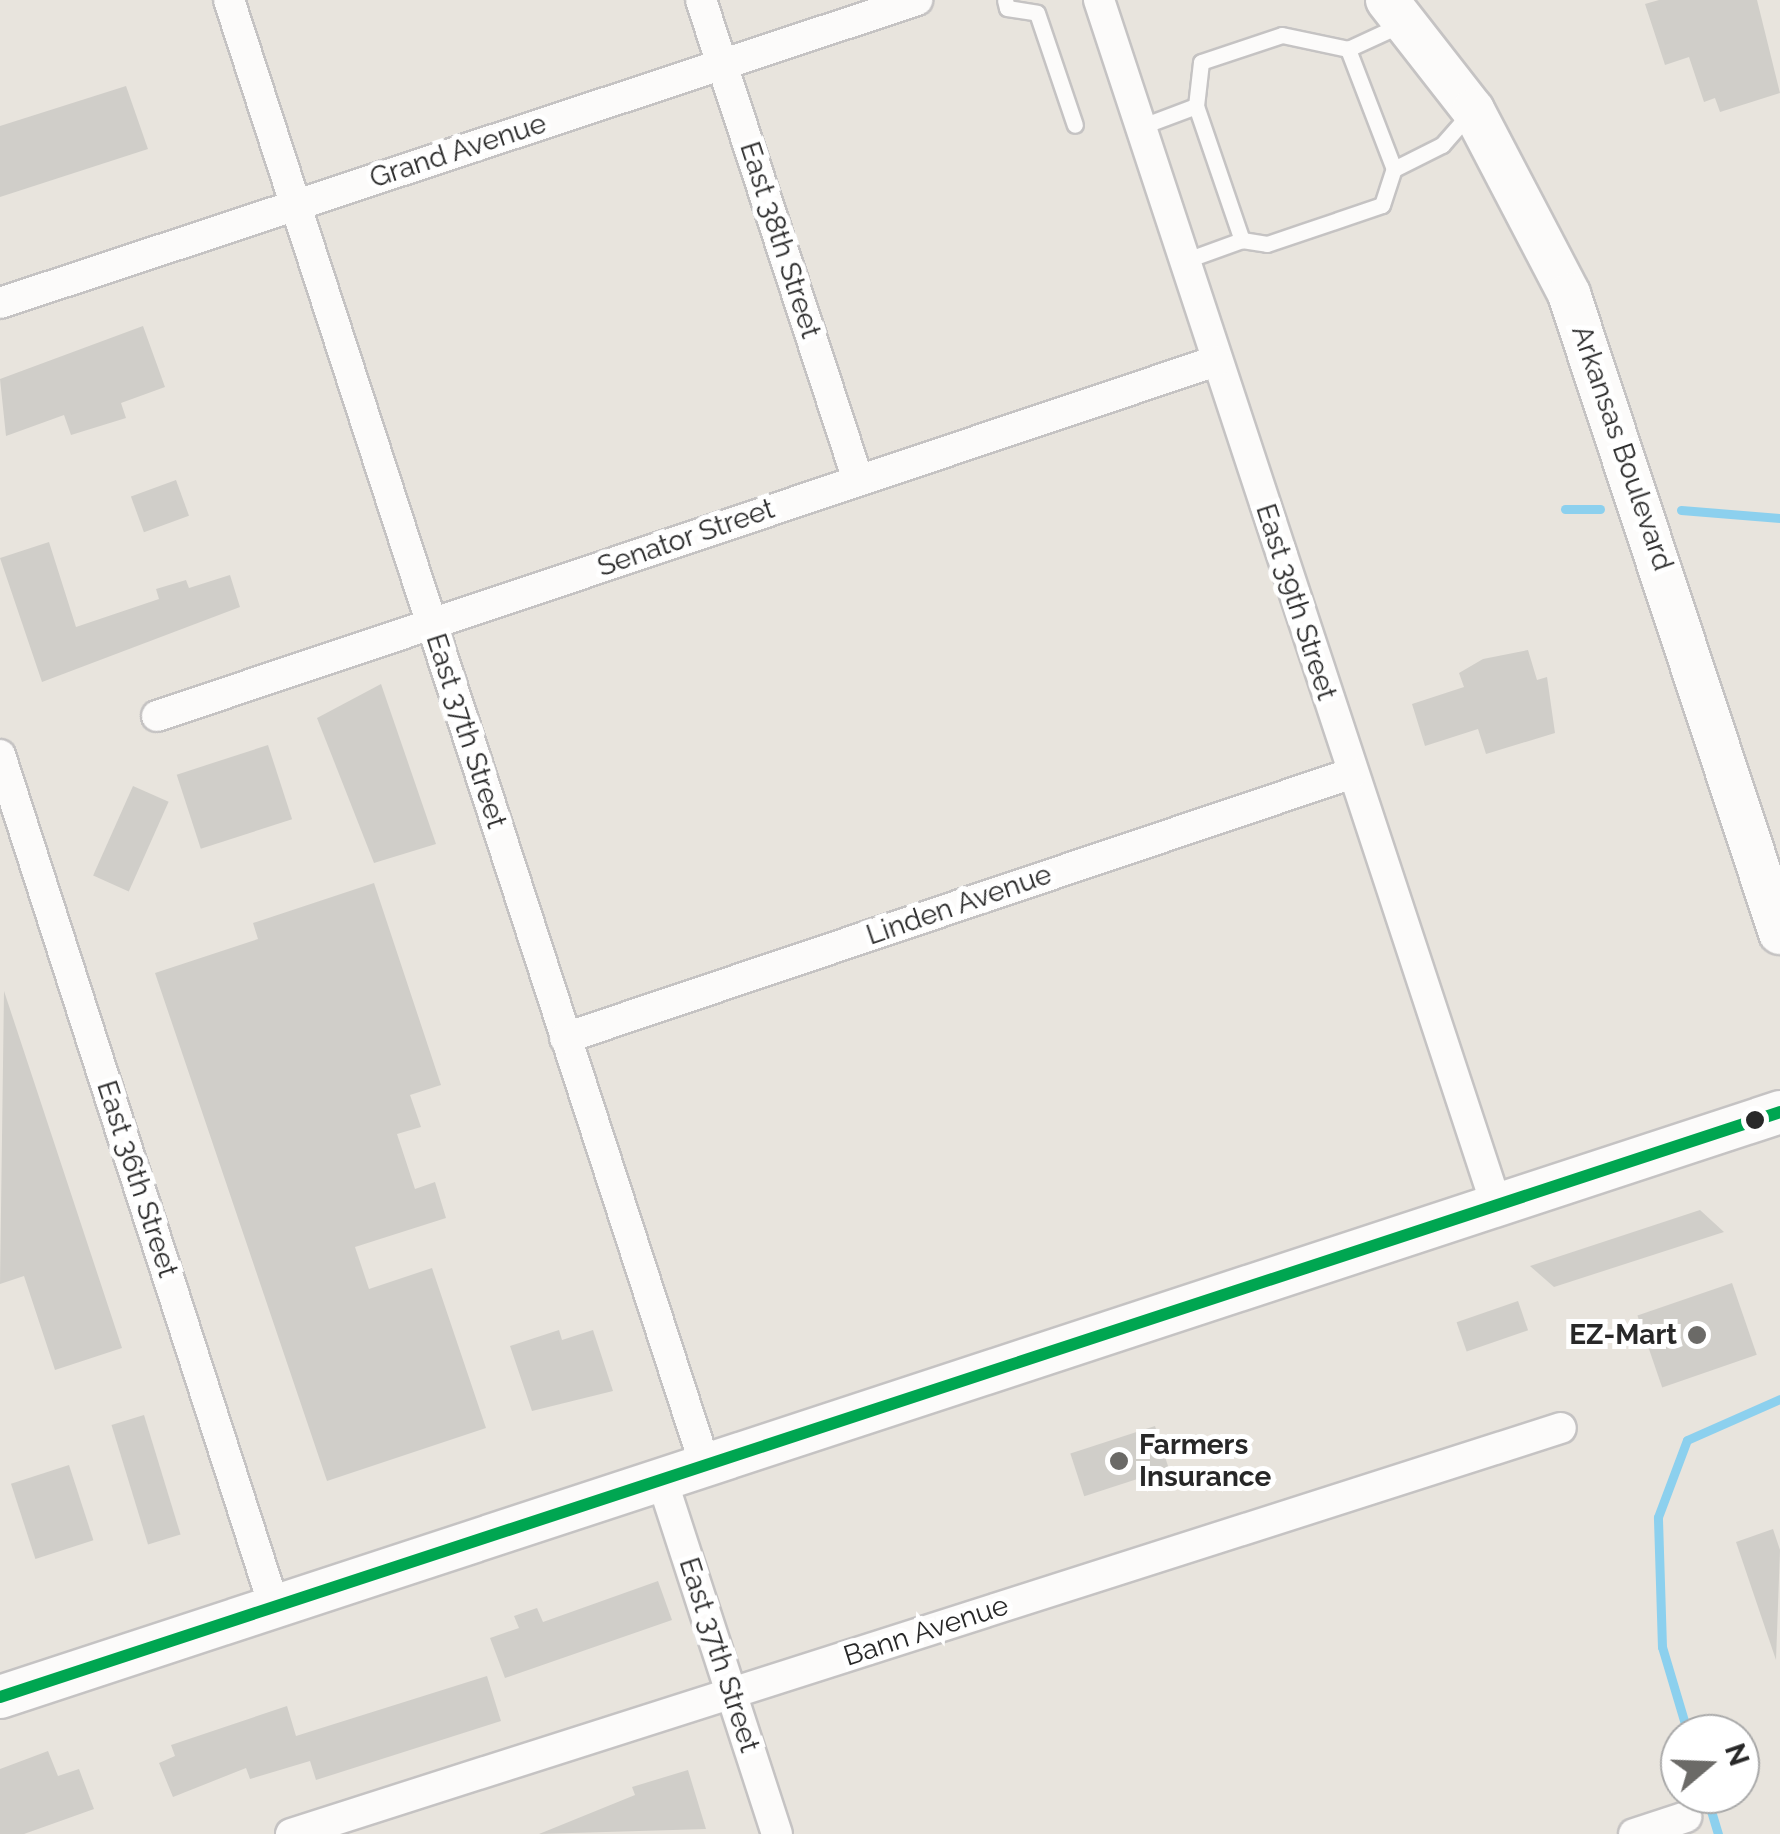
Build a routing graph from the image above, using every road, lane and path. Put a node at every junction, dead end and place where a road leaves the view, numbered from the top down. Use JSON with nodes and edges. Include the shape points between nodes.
{"nodes":[{"id":1,"x":228,"y":0,"type":"edge"},
{"id":2,"x":701,"y":0,"type":"edge"},
{"id":3,"x":917,"y":0,"type":"edge"},
{"id":4,"x":1004,"y":0,"type":"edge"},
{"id":5,"x":1099,"y":0,"type":"edge"},
{"id":6,"x":1397,"y":11,"type":"edge"},
{"id":7,"x":1348,"y":49,"type":"junction"},
{"id":8,"x":722,"y":64,"type":"junction"},
{"id":9,"x":1196,"y":106,"type":"junction"},
{"id":10,"x":1473,"y":110,"type":"junction"},
{"id":11,"x":1075,"y":125,"type":"dead end"},
{"id":12,"x":1140,"y":127,"type":"junction"},
{"id":13,"x":1394,"y":168,"type":"junction"},
{"id":14,"x":296,"y":205,"type":"junction"},
{"id":15,"x":1242,"y":240,"type":"junction"},
{"id":16,"x":1184,"y":261,"type":"junction"},
{"id":17,"x":0,"y":302,"type":"edge"},
{"id":18,"x":1216,"y":361,"type":"junction"},
{"id":19,"x":858,"y":480,"type":"junction"},
{"id":20,"x":431,"y":624,"type":"junction"},
{"id":21,"x":157,"y":716,"type":"dead end"},
{"id":22,"x":1,"y":761,"type":"edge"},
{"id":23,"x":1353,"y":773,"type":"junction"},
{"id":24,"x":1780,"y":933,"type":"edge"},
{"id":25,"x":566,"y":1038,"type":"junction"},
{"id":26,"x":1780,"y":1112,"type":"edge"},
{"id":27,"x":1496,"y":1204,"type":"junction"},
{"id":28,"x":1561,"y":1428,"type":"dead end"},
{"id":29,"x":704,"y":1462,"type":"junction"},
{"id":30,"x":662,"y":1476,"type":"junction"},
{"id":31,"x":273,"y":1603,"type":"junction"},
{"id":32,"x":732,"y":1694,"type":"junction"},
{"id":33,"x":0,"y":1698,"type":"edge"},
{"id":34,"x":1686,"y":1817,"type":"dead end"},
{"id":35,"x":291,"y":1834,"type":"edge"},
{"id":36,"x":777,"y":1834,"type":"edge"},
{"id":37,"x":1634,"y":1834,"type":"edge"}],
"edges":[{"from":1,"to":14,"type":"street","name":"East 37th Street"},
{"from":2,"to":8,"type":"street","name":"East 38th Street"},
{"from":3,"to":8,"type":"street","name":"Grand Avenue"},
{"from":4,"to":11,"type":"lane","via":[[1007,8],[1037,13]]},
{"from":5,"to":12,"type":"street","name":"East 39th Street"},
{"from":6,"to":7,"type":"lane"},
{"from":6,"to":10,"type":"main road","name":"Arkansas Boulevard"},
{"from":7,"to":9,"type":"lane","via":[[1282,36],[1201,62]]},
{"from":7,"to":13,"type":"lane"},
{"from":8,"to":14,"type":"street","name":"Grand Avenue"},
{"from":8,"to":19,"type":"street","name":"East 38th Street"},
{"from":9,"to":12,"type":"lane"},
{"from":9,"to":15,"type":"lane"},
{"from":10,"to":13,"type":"lane","via":[[1442,144]]},
{"from":10,"to":24,"type":"main road","name":"Arkansas Boulevard","via":[[1528,205],[1581,326]]},
{"from":12,"to":16,"type":"street","name":"East 39th Street"},
{"from":13,"to":15,"type":"lane","via":[[1382,205],[1267,244]]},
{"from":14,"to":17,"type":"street","name":"Grand Avenue"},
{"from":14,"to":20,"type":"street","name":"East 37th Street"},
{"from":15,"to":16,"type":"lane"},
{"from":16,"to":18,"type":"street","name":"East 39th Street"},
{"from":18,"to":19,"type":"street","name":"Senator Street"},
{"from":18,"to":23,"type":"street","name":"East 39th Street"},
{"from":19,"to":20,"type":"street","name":"Senator Street"},
{"from":20,"to":21,"type":"street","name":"Senator Street"},
{"from":20,"to":25,"type":"street","name":"East 37th Street"},
{"from":22,"to":31,"type":"street","name":"East 36th Street"},
{"from":23,"to":25,"type":"street","name":"Linden Avenue"},
{"from":23,"to":27,"type":"street","name":"East 39th Street"},
{"from":25,"to":29,"type":"street","name":"East 37th Street"},
{"from":26,"to":27,"type":"main road"},
{"from":27,"to":29,"type":"main road"},
{"from":28,"to":32,"type":"street","name":"Bann Avenue"},
{"from":29,"to":30,"type":"main road"},
{"from":30,"to":31,"type":"main road"},
{"from":30,"to":32,"type":"street","name":"East 37th Street"},
{"from":31,"to":33,"type":"main road"},
{"from":32,"to":35,"type":"street","name":"Bann Avenue"},
{"from":32,"to":36,"type":"street","name":"East 37th Street"},
{"from":34,"to":37,"type":"street"}]}
